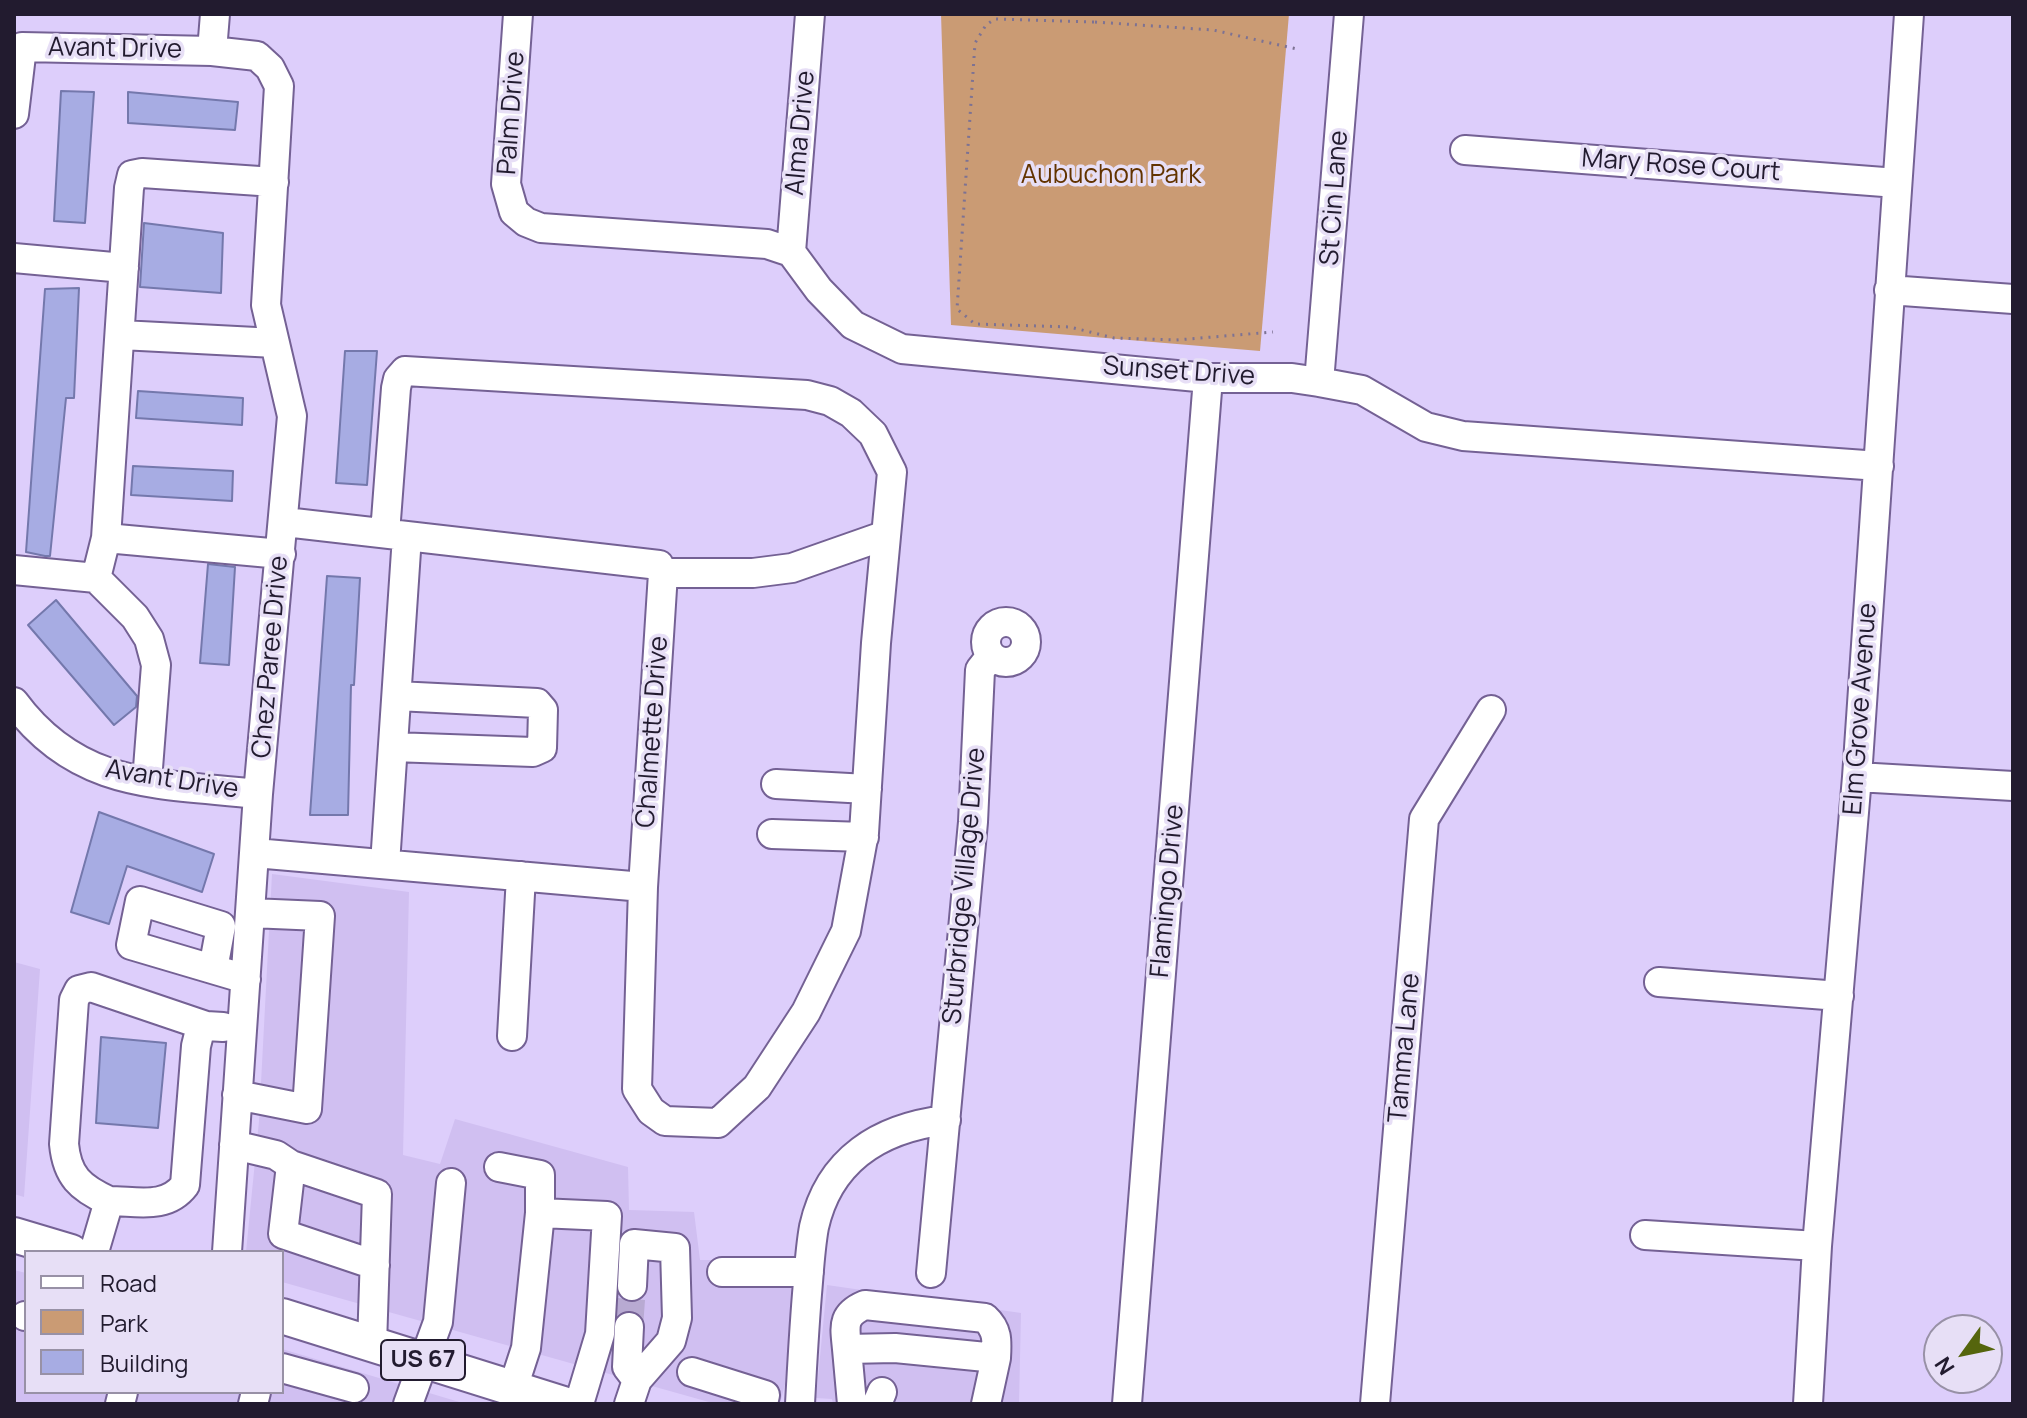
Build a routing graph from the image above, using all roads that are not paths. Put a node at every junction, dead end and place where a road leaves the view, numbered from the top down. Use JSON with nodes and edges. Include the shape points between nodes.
{"nodes":[{"id":1,"x":215,"y":14,"type":"edge"},
{"id":2,"x":518,"y":14,"type":"edge"},
{"id":3,"x":810,"y":14,"type":"edge"},
{"id":4,"x":1349,"y":14,"type":"edge"},
{"id":5,"x":1909,"y":14,"type":"edge"},
{"id":6,"x":18,"y":44,"type":"edge"},
{"id":7,"x":212,"y":51,"type":"junction"},
{"id":8,"x":270,"y":68,"type":"joint"},
{"id":9,"x":14,"y":114,"type":"edge"},
{"id":10,"x":1465,"y":150,"type":"dead end"},
{"id":11,"x":274,"y":182,"type":"junction"},
{"id":12,"x":1897,"y":183,"type":"junction"},
{"id":13,"x":791,"y":252,"type":"junction"},
{"id":14,"x":14,"y":258,"type":"edge"},
{"id":15,"x":124,"y":268,"type":"junction"},
{"id":16,"x":1889,"y":290,"type":"junction"},
{"id":17,"x":2013,"y":299,"type":"edge"},
{"id":18,"x":121,"y":335,"type":"junction"},
{"id":19,"x":275,"y":343,"type":"junction"},
{"id":20,"x":1208,"y":378,"type":"junction"},
{"id":21,"x":1319,"y":382,"type":"junction"},
{"id":22,"x":1879,"y":466,"type":"junction"},
{"id":23,"x":285,"y":522,"type":"junction"},
{"id":24,"x":396,"y":535,"type":"junction"},
{"id":25,"x":886,"y":535,"type":"junction"},
{"id":26,"x":106,"y":538,"type":"junction"},
{"id":27,"x":281,"y":554,"type":"junction"},
{"id":28,"x":14,"y":570,"type":"edge"},
{"id":29,"x":663,"y":573,"type":"junction"},
{"id":30,"x":96,"y":578,"type":"junction"},
{"id":31,"x":991,"y":656,"type":"dead end"},
{"id":32,"x":397,"y":696,"type":"junction"},
{"id":33,"x":14,"y":702,"type":"edge"},
{"id":34,"x":1491,"y":710,"type":"dead end"},
{"id":35,"x":393,"y":747,"type":"junction"},
{"id":36,"x":1857,"y":777,"type":"junction"},
{"id":37,"x":147,"y":781,"type":"junction"},
{"id":38,"x":776,"y":784,"type":"dead end"},
{"id":39,"x":2013,"y":786,"type":"edge"},
{"id":40,"x":867,"y":789,"type":"junction"},
{"id":41,"x":258,"y":794,"type":"junction"},
{"id":42,"x":772,"y":834,"type":"dead end"},
{"id":43,"x":864,"y":837,"type":"junction"},
{"id":44,"x":255,"y":853,"type":"junction"},
{"id":45,"x":385,"y":864,"type":"junction"},
{"id":46,"x":521,"y":876,"type":"junction"},
{"id":47,"x":643,"y":887,"type":"junction"},
{"id":48,"x":251,"y":913,"type":"junction"},
{"id":49,"x":213,"y":969,"type":"dead end"},
{"id":50,"x":246,"y":979,"type":"junction"},
{"id":51,"x":1659,"y":982,"type":"dead end"},
{"id":52,"x":1839,"y":996,"type":"junction"},
{"id":53,"x":206,"y":1026,"type":"junction"},
{"id":54,"x":242,"y":1027,"type":"junction"},
{"id":55,"x":512,"y":1036,"type":"dead end"},
{"id":56,"x":237,"y":1095,"type":"junction"},
{"id":57,"x":946,"y":1120,"type":"junction"},
{"id":58,"x":234,"y":1145,"type":"junction"},
{"id":59,"x":291,"y":1165,"type":"junction"},
{"id":60,"x":499,"y":1167,"type":"dead end"},
{"id":61,"x":451,"y":1183,"type":"dead end"},
{"id":62,"x":109,"y":1201,"type":"junction"},
{"id":63,"x":540,"y":1213,"type":"junction"},
{"id":64,"x":14,"y":1235,"type":"edge"},
{"id":65,"x":1645,"y":1235,"type":"dead end"},
{"id":66,"x":1817,"y":1246,"type":"junction"},
{"id":67,"x":64,"y":1250,"type":"edge"},
{"id":68,"x":95,"y":1250,"type":"edge"},
{"id":69,"x":227,"y":1250,"type":"edge"},
{"id":70,"x":375,"y":1265,"type":"junction"},
{"id":71,"x":722,"y":1272,"type":"dead end"},
{"id":72,"x":809,"y":1272,"type":"junction"},
{"id":73,"x":931,"y":1273,"type":"dead end"},
{"id":74,"x":632,"y":1286,"type":"tunnel mouth"},
{"id":75,"x":284,"y":1317,"type":"edge"},
{"id":76,"x":629,"y":1327,"type":"tunnel mouth"},
{"id":77,"x":368,"y":1343,"type":"junction"},
{"id":78,"x":847,"y":1349,"type":"junction"},
{"id":79,"x":996,"y":1358,"type":"junction"},
{"id":80,"x":422,"y":1360,"type":"junction"},
{"id":81,"x":284,"y":1369,"type":"edge"},
{"id":82,"x":692,"y":1372,"type":"dead end"},
{"id":83,"x":885,"y":1380,"type":"edge"},
{"id":84,"x":513,"y":1388,"type":"junction"},
{"id":85,"x":633,"y":1392,"type":"edge"},
{"id":86,"x":357,"y":1396,"type":"edge"},
{"id":87,"x":408,"y":1404,"type":"edge"},
{"id":88,"x":563,"y":1404,"type":"edge"},
{"id":89,"x":579,"y":1404,"type":"edge"},
{"id":90,"x":763,"y":1404,"type":"edge"},
{"id":91,"x":800,"y":1404,"type":"edge"},
{"id":92,"x":852,"y":1404,"type":"edge"},
{"id":93,"x":986,"y":1404,"type":"edge"},
{"id":94,"x":1127,"y":1404,"type":"edge"},
{"id":95,"x":1375,"y":1404,"type":"edge"},
{"id":96,"x":1808,"y":1404,"type":"edge"}],
"edges":[{"from":1,"to":7,"type":"street"},
{"from":2,"to":13,"type":"street","name":"Palm Drive","via":[[506,184],[514,212],[541,228],[754,243]]},
{"from":3,"to":13,"type":"street","name":"Alma Drive"},
{"from":4,"to":21,"type":"street","name":"St Cin Lane"},
{"from":5,"to":12,"type":"street","name":"Elm Grove Avenue"},
{"from":6,"to":7,"type":"street","name":"Avant Drive"},
{"from":6,"to":9,"type":"street","name":"Avant Drive"},
{"from":7,"to":8,"type":"street","name":"Avant Drive","via":[[257,56]]},
{"from":8,"to":11,"type":"street","name":"Chez Paree Drive","via":[[279,86]]},
{"from":10,"to":12,"type":"street","name":"Mary Rose Court"},
{"from":11,"to":15,"type":"street","via":[[132,175]]},
{"from":11,"to":19,"type":"street","name":"Chez Paree Drive","via":[[266,305]]},
{"from":12,"to":16,"type":"street","name":"Elm Grove Avenue"},
{"from":13,"to":20,"type":"street","name":"Sunset Drive","via":[[853,325],[902,349]]},
{"from":14,"to":15,"type":"street"},
{"from":15,"to":18,"type":"street"},
{"from":16,"to":17,"type":"street"},
{"from":16,"to":22,"type":"street","name":"Elm Grove Avenue"},
{"from":18,"to":19,"type":"street"},
{"from":18,"to":26,"type":"street"},
{"from":19,"to":23,"type":"street","name":"Chez Paree Drive","via":[[292,416]]},
{"from":20,"to":21,"type":"street","name":"Sunset Drive"},
{"from":20,"to":94,"type":"street","name":"Flamingo Drive"},
{"from":21,"to":22,"type":"street","name":"Sunset Drive","via":[[1362,390],[1426,427],[1463,436]]},
{"from":22,"to":36,"type":"street","name":"Elm Grove Avenue"},
{"from":23,"to":24,"type":"street"},
{"from":23,"to":27,"type":"street","name":"Chez Paree Drive"},
{"from":24,"to":25,"type":"street","name":"Chalmette Drive","via":[[396,388],[405,371],[807,395],[830,401],[873,434],[887,460],[892,472]]},
{"from":24,"to":29,"type":"street","via":[[645,562],[659,565]]},
{"from":24,"to":32,"type":"street"},
{"from":25,"to":29,"type":"street","via":[[792,568]]},
{"from":25,"to":40,"type":"street","name":"Chalmette Drive"},
{"from":26,"to":27,"type":"street"},
{"from":26,"to":30,"type":"street"},
{"from":27,"to":41,"type":"street","name":"Chez Paree Drive"},
{"from":28,"to":30,"type":"street"},
{"from":29,"to":47,"type":"street","name":"Chalmette Drive"},
{"from":30,"to":37,"type":"street","via":[[135,617],[149,639],[156,665]]},
{"from":31,"to":57,"type":"street","name":"Sturbridge Village Drive","via":[[980,670],[973,822]]},
{"from":32,"to":35,"type":"street"},
{"from":32,"to":35,"type":"street","via":[[537,703],[543,710],[542,748],[533,752]]},
{"from":33,"to":37,"type":"street","name":"Avant Drive","via":[[48,741],[75,760]]},
{"from":34,"to":95,"type":"street","name":"Tamma Lane","via":[[1424,819]]},
{"from":35,"to":45,"type":"street"},
{"from":36,"to":39,"type":"street"},
{"from":36,"to":52,"type":"street","name":"Elm Grove Avenue"},
{"from":37,"to":41,"type":"street","name":"Avant Drive"},
{"from":38,"to":40,"type":"street"},
{"from":40,"to":43,"type":"street","name":"Chalmette Drive"},
{"from":41,"to":44,"type":"street","name":"Chez Paree Drive"},
{"from":42,"to":43,"type":"street"},
{"from":43,"to":47,"type":"street","name":"Chalmette Drive","via":[[846,931],[806,1012],[757,1087],[718,1123],[665,1121],[637,1089]]},
{"from":44,"to":45,"type":"street"},
{"from":44,"to":48,"type":"street","name":"Chez Paree Drive"},
{"from":45,"to":46,"type":"street"},
{"from":46,"to":47,"type":"street"},
{"from":46,"to":55,"type":"street"},
{"from":48,"to":50,"type":"street","name":"Chez Paree Drive"},
{"from":48,"to":56,"type":"street","via":[[320,916],[307,1109]]},
{"from":49,"to":50,"type":"street"},
{"from":50,"to":54,"type":"street","name":"Chez Paree Drive"},
{"from":51,"to":52,"type":"street"},
{"from":52,"to":66,"type":"street","name":"Elm Grove Avenue"},
{"from":53,"to":54,"type":"street"},
{"from":53,"to":62,"type":"street","via":[[196,1046],[185,1185],[177,1196],[154,1203]]},
{"from":53,"to":62,"type":"street","via":[[91,987],[79,990],[74,1000],[66,1164],[77,1181]]},
{"from":54,"to":56,"type":"street","name":"Chez Paree Drive"},
{"from":56,"to":58,"type":"street","name":"Chez Paree Drive"},
{"from":57,"to":72,"type":"street","via":[[891,1132],[834,1177],[814,1227]]},
{"from":57,"to":73,"type":"street","name":"Sturbridge Village Drive"},
{"from":58,"to":59,"type":"street","via":[[276,1155]]},
{"from":58,"to":69,"type":"street","name":"Chez Paree Drive"},
{"from":59,"to":70,"type":"street","via":[[377,1194]]},
{"from":59,"to":70,"type":"street","via":[[283,1234]]},
{"from":60,"to":63,"type":"street","via":[[540,1175]]},
{"from":61,"to":80,"type":"street","via":[[438,1322]]},
{"from":62,"to":68,"type":"street"},
{"from":63,"to":84,"type":"street","via":[[526,1348]]},
{"from":63,"to":89,"type":"street","via":[[607,1216],[600,1334]]},
{"from":64,"to":67,"type":"main road"},
{"from":65,"to":66,"type":"street"},
{"from":66,"to":96,"type":"street","name":"Elm Grove Avenue"},
{"from":70,"to":77,"type":"street"},
{"from":71,"to":72,"type":"street"},
{"from":72,"to":91,"type":"street"},
{"from":74,"to":85,"type":"street","via":[[634,1244],[675,1248],[677,1318],[671,1341]]},
{"from":75,"to":77,"type":"main road","number":"US 67"},
{"from":76,"to":85,"type":"street","via":[[627,1367]]},
{"from":77,"to":80,"type":"main road","number":"US 67"},
{"from":77,"to":86,"type":"street"},
{"from":78,"to":79,"type":"street","via":[[845,1323],[853,1310],[865,1305],[985,1318],[998,1337]]},
{"from":78,"to":83,"type":"street"},
{"from":78,"to":92,"type":"street"},
{"from":79,"to":83,"type":"street"},
{"from":79,"to":93,"type":"street"},
{"from":80,"to":84,"type":"main road","number":"US 67"},
{"from":80,"to":87,"type":"street"},
{"from":81,"to":86,"type":"street"},
{"from":82,"to":90,"type":"street","via":[[765,1395]]},
{"from":84,"to":88,"type":"main road","number":"US 67"}]}
